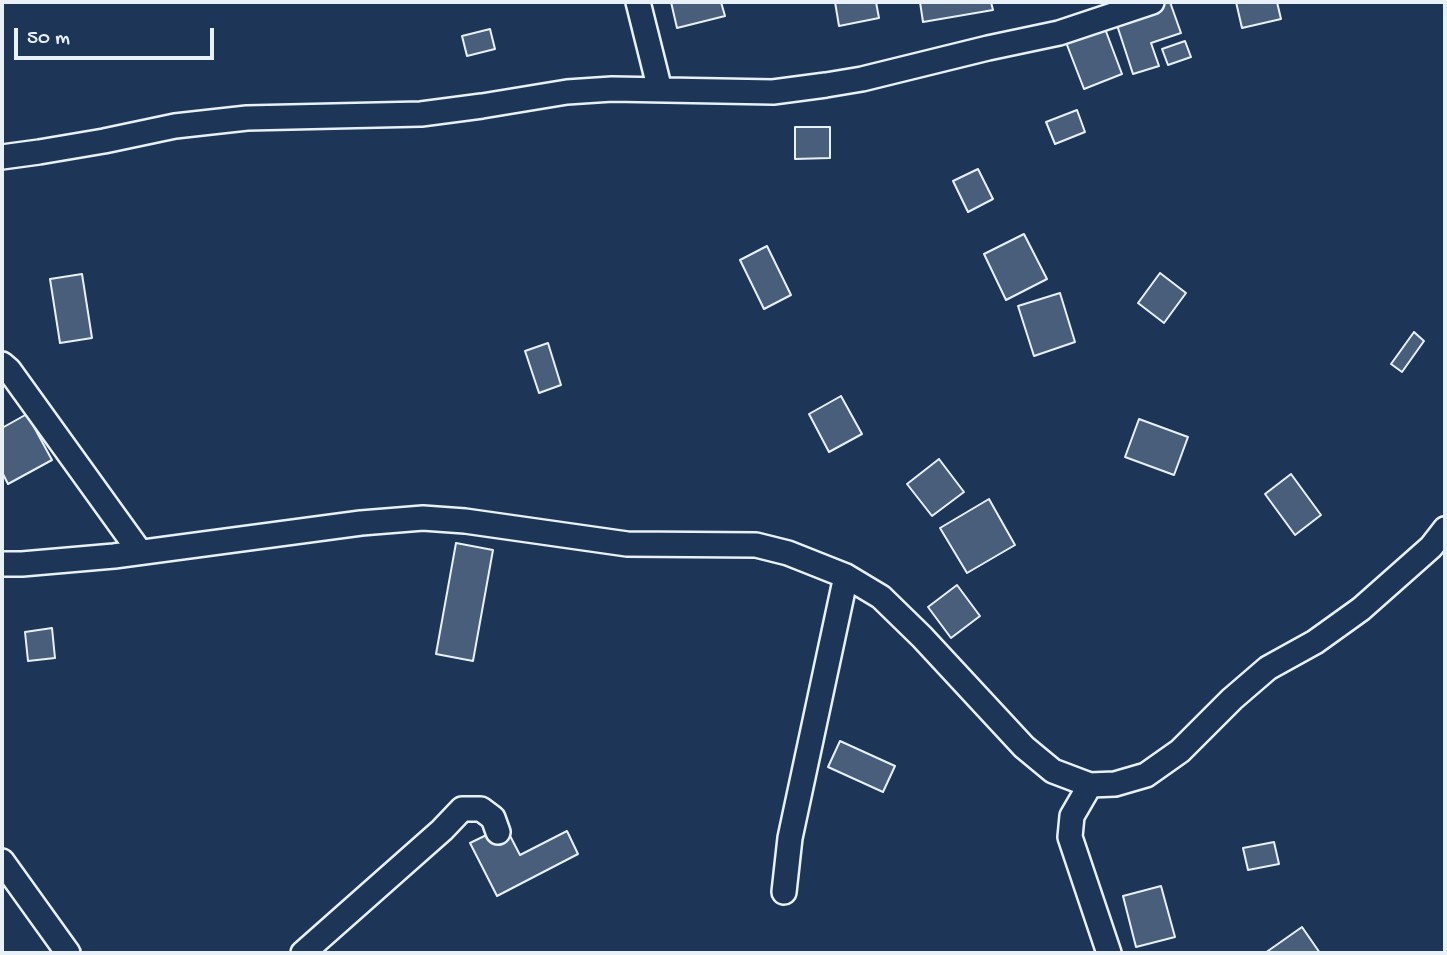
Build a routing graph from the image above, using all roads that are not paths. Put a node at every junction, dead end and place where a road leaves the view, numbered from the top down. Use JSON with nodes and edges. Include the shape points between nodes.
{"nodes":[{"id":1,"x":638,"y":2,"type":"edge"},
{"id":2,"x":1152,"y":2,"type":"edge"},
{"id":3,"x":660,"y":90,"type":"junction"},
{"id":4,"x":2,"y":157,"type":"edge"},
{"id":5,"x":2,"y":364,"type":"edge"},
{"id":6,"x":1441,"y":545,"type":"edge"},
{"id":7,"x":140,"y":552,"type":"junction"},
{"id":8,"x":2,"y":564,"type":"edge"},
{"id":9,"x":846,"y":576,"type":"junction"},
{"id":10,"x":1090,"y":786,"type":"junction"},
{"id":11,"x":498,"y":832,"type":"dead end"},
{"id":12,"x":2,"y":861,"type":"edge"},
{"id":13,"x":785,"y":892,"type":"dead end"},
{"id":14,"x":68,"y":953,"type":"edge"},
{"id":15,"x":303,"y":953,"type":"edge"},
{"id":16,"x":1109,"y":953,"type":"edge"}],
"edges":[{"from":1,"to":3,"type":"street"},
{"from":2,"to":3,"type":"street","via":[[1059,33],[862,79],[773,92]]},
{"from":3,"to":4,"type":"street","via":[[567,92],[421,114],[247,118]]},
{"from":5,"to":7,"type":"street"},
{"from":6,"to":10,"type":"street","via":[[1362,609],[1268,668],[1180,751],[1146,775]]},
{"from":7,"to":8,"type":"street"},
{"from":7,"to":9,"type":"street","via":[[423,518],[626,544],[756,545]]},
{"from":9,"to":10,"type":"street","via":[[881,597],[1024,747],[1053,771]]},
{"from":9,"to":13,"type":"street","via":[[790,838]]},
{"from":10,"to":16,"type":"street","via":[[1072,816],[1070,837]]},
{"from":11,"to":15,"type":"street","via":[[493,818],[481,809],[462,809]]},
{"from":12,"to":14,"type":"street"}]}
